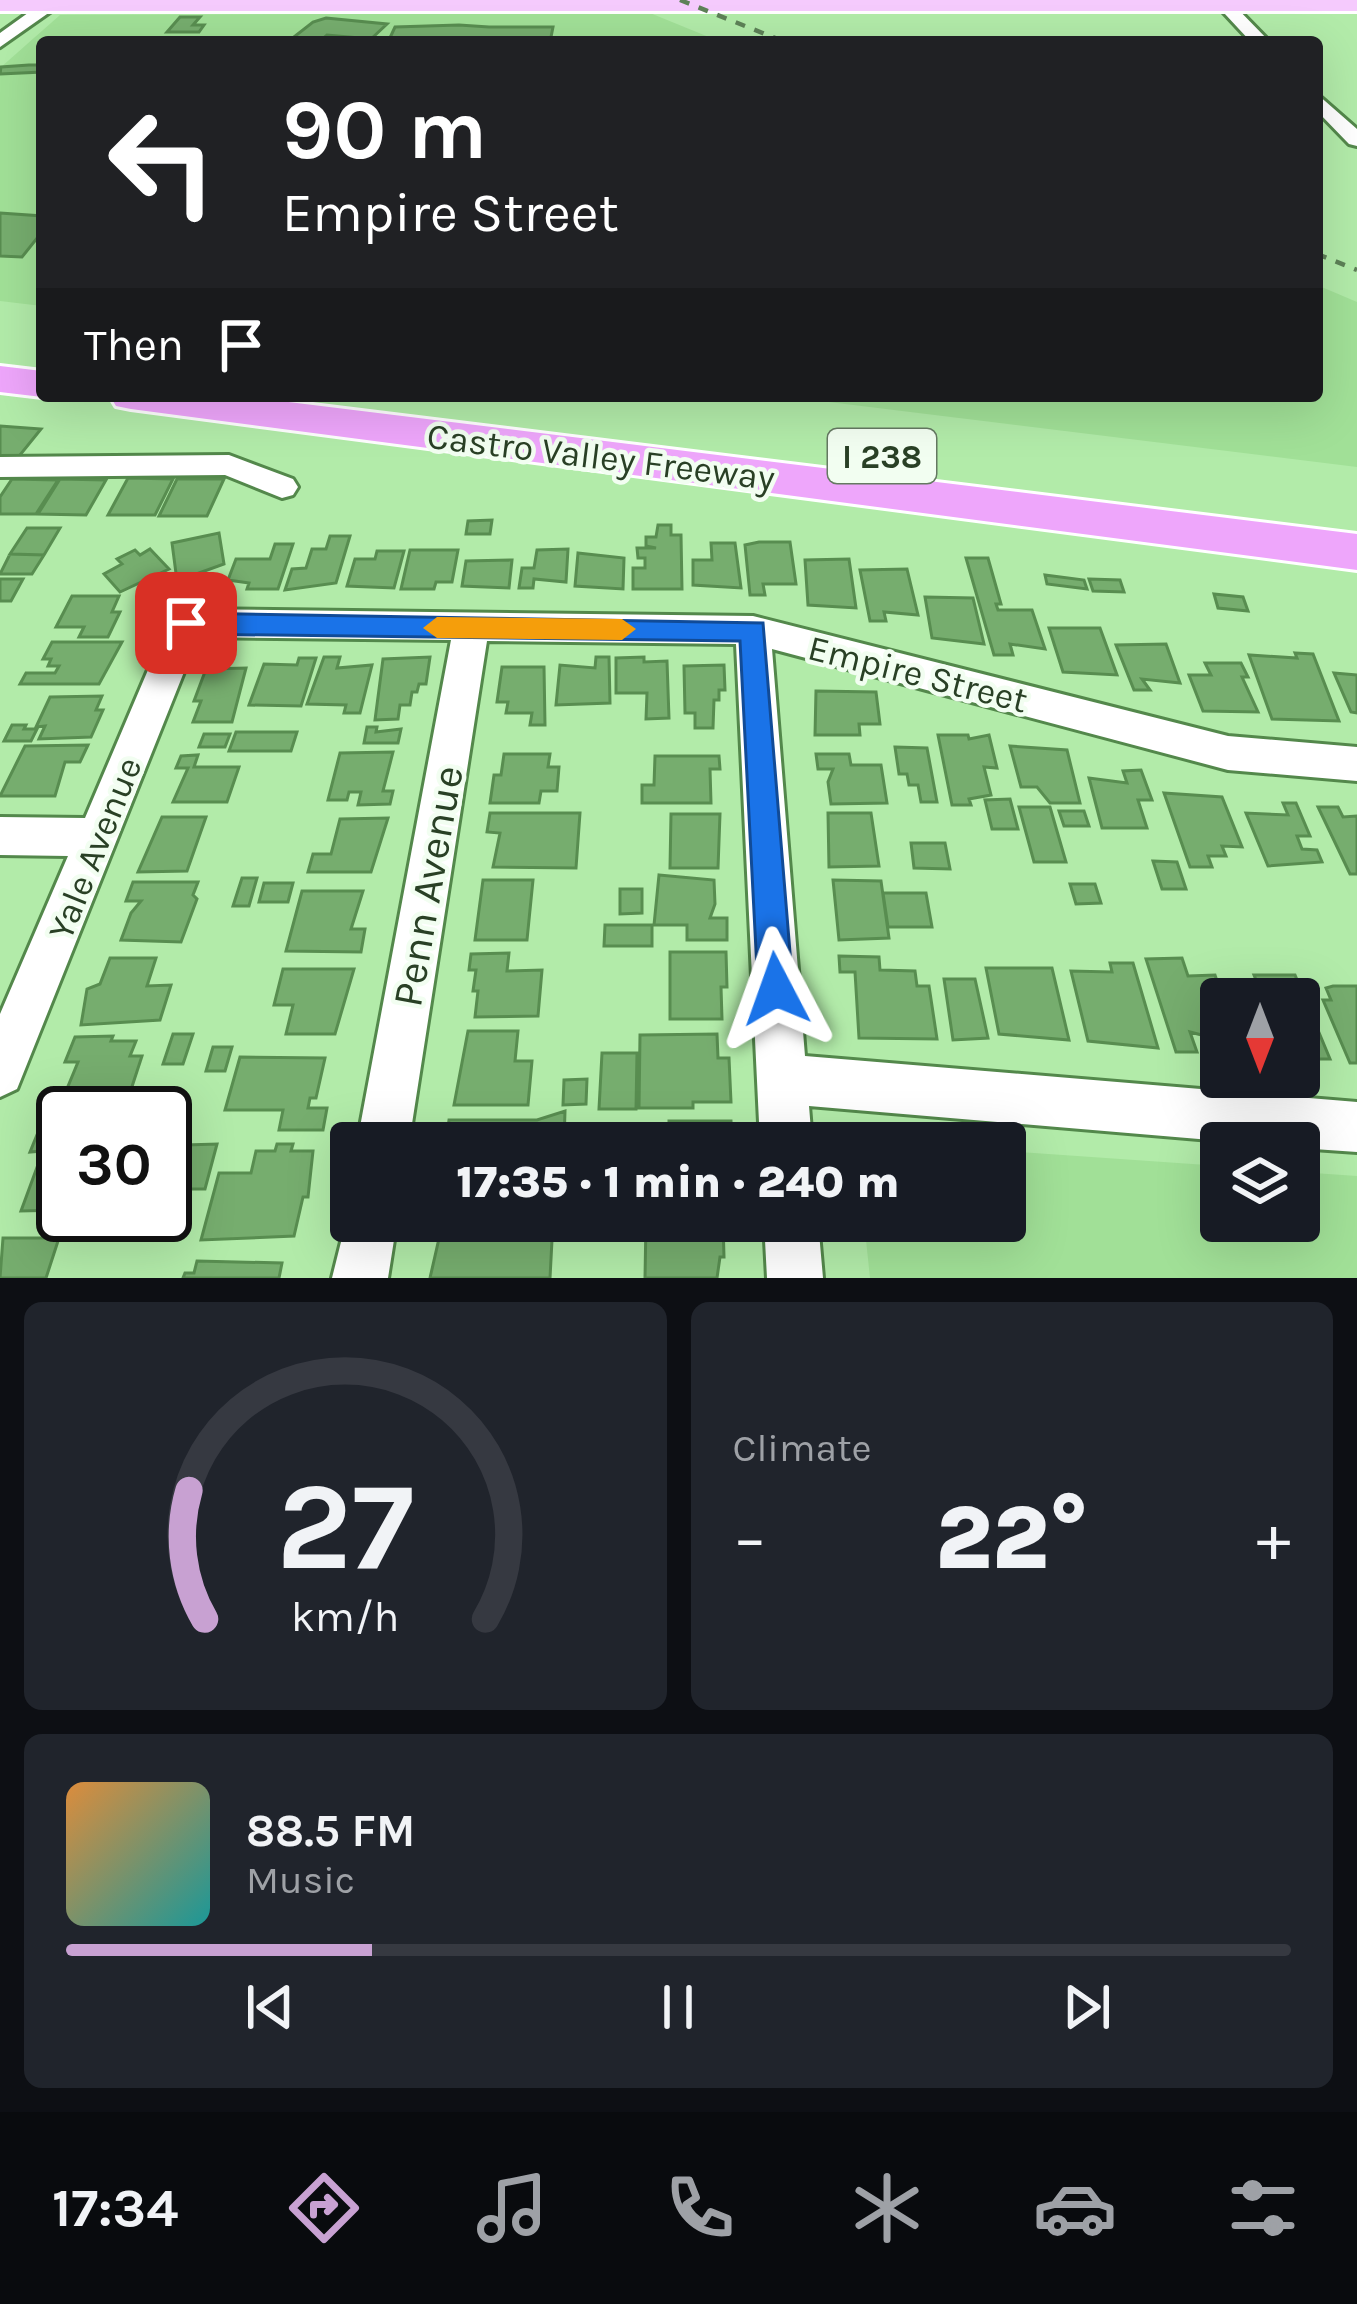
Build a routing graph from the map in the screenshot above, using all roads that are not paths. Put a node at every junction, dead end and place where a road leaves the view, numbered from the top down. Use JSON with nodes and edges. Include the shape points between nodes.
{"nodes":[{"id":1,"x":54,"y":2,"type":"edge"},
{"id":2,"x":961,"y":2,"type":"edge"},
{"id":3,"x":353,"y":3,"type":"edge"},
{"id":4,"x":1222,"y":3,"type":"edge"},
{"id":5,"x":1355,"y":3,"type":"edge"},
{"id":6,"x":0,"y":5,"type":"edge"},
{"id":7,"x":1255,"y":36,"type":"edge"},
{"id":8,"x":0,"y":42,"type":"edge"},
{"id":9,"x":1323,"y":106,"type":"edge"},
{"id":10,"x":1356,"y":140,"type":"edge"},
{"id":11,"x":0,"y":344,"type":"edge"},
{"id":12,"x":36,"y":349,"type":"edge"},
{"id":13,"x":0,"y":379,"type":"edge"},
{"id":14,"x":36,"y":383,"type":"edge"},
{"id":15,"x":178,"y":402,"type":"edge"},
{"id":16,"x":455,"y":402,"type":"edge"},
{"id":17,"x":0,"y":467,"type":"edge"},
{"id":18,"x":282,"y":487,"type":"dead end"},
{"id":19,"x":873,"y":489,"type":"junction"},
{"id":20,"x":1357,"y":515,"type":"edge"},
{"id":21,"x":1357,"y":552,"type":"edge"},
{"id":22,"x":1357,"y":585,"type":"edge"},
{"id":23,"x":186,"y":623,"type":"joint"},
{"id":24,"x":471,"y":628,"type":"junction"},
{"id":25,"x":753,"y":630,"type":"junction"},
{"id":26,"x":1357,"y":764,"type":"edge"},
{"id":27,"x":0,"y":836,"type":"edge"},
{"id":28,"x":99,"y":837,"type":"junction"},
{"id":29,"x":0,"y":1072,"type":"edge"},
{"id":30,"x":782,"y":1079,"type":"junction"},
{"id":31,"x":387,"y":1122,"type":"edge"},
{"id":32,"x":785,"y":1122,"type":"edge"},
{"id":33,"x":1357,"y":1127,"type":"edge"},
{"id":34,"x":367,"y":1242,"type":"edge"},
{"id":35,"x":792,"y":1242,"type":"edge"},
{"id":36,"x":361,"y":1278,"type":"edge"},
{"id":37,"x":795,"y":1278,"type":"edge"}],
"edges":[{"from":1,"to":3,"type":"main road"},
{"from":1,"to":6,"type":"main road"},
{"from":1,"to":8,"type":"street"},
{"from":2,"to":3,"type":"main road"},
{"from":2,"to":4,"type":"main road"},
{"from":4,"to":5,"type":"main road"},
{"from":4,"to":7,"type":"street"},
{"from":9,"to":10,"type":"street"},
{"from":11,"to":12,"type":"highway"},
{"from":13,"to":14,"type":"highway"},
{"from":15,"to":19,"type":"highway","name":"Castro Valley Freeway","number":"I 238"},
{"from":16,"to":20,"type":"highway","name":"Castro Valley Freeway","number":"I 238"},
{"from":17,"to":18,"type":"street","via":[[229,465]]},
{"from":19,"to":21,"type":"highway","name":"Castro Valley Freeway","number":"I 238"},
{"from":19,"to":22,"type":"highway","via":[[1076,538]]},
{"from":23,"to":24,"type":"street","name":"Empire Street"},
{"from":23,"to":28,"type":"street","name":"Yale Avenue"},
{"from":24,"to":25,"type":"street","name":"Empire Street"},
{"from":24,"to":31,"type":"street","name":"Penn Avenue"},
{"from":25,"to":26,"type":"street","name":"Empire Street","via":[[1228,753]]},
{"from":25,"to":30,"type":"street"},
{"from":27,"to":28,"type":"street"},
{"from":28,"to":29,"type":"street","name":"Yale Avenue"},
{"from":30,"to":32,"type":"street"},
{"from":30,"to":33,"type":"street"},
{"from":34,"to":36,"type":"street"},
{"from":35,"to":37,"type":"street"}]}
